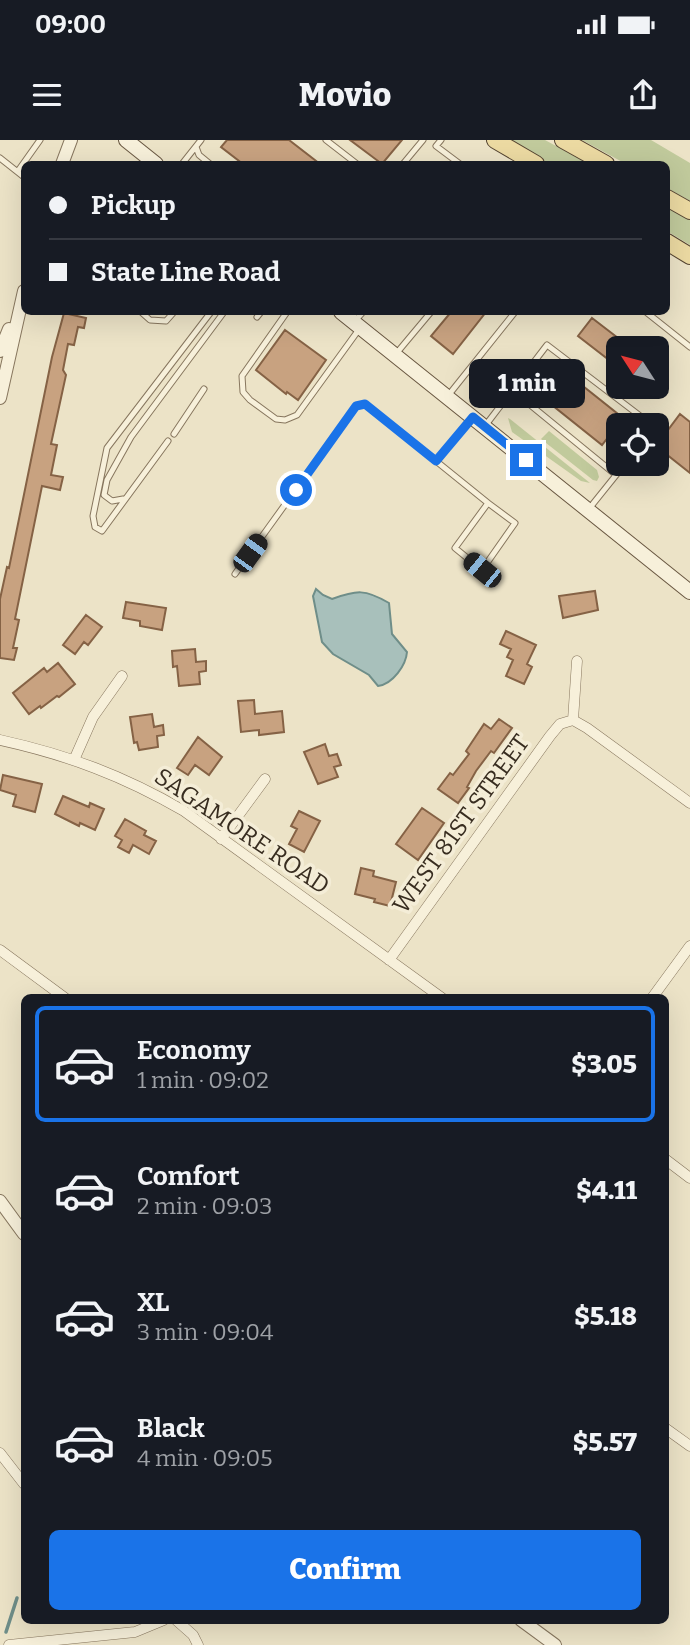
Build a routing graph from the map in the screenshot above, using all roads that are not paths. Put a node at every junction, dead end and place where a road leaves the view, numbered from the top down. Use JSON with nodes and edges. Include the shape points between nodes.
{"nodes":[{"id":1,"x":40,"y":140,"type":"edge"},
{"id":2,"x":71,"y":140,"type":"edge"},
{"id":3,"x":126,"y":140,"type":"edge"},
{"id":4,"x":201,"y":140,"type":"edge"},
{"id":5,"x":326,"y":140,"type":"edge"},
{"id":6,"x":423,"y":140,"type":"edge"},
{"id":7,"x":429,"y":140,"type":"edge"},
{"id":8,"x":495,"y":140,"type":"edge"},
{"id":9,"x":563,"y":140,"type":"edge"},
{"id":10,"x":438,"y":143,"type":"edge"},
{"id":11,"x":196,"y":147,"type":"junction"},
{"id":12,"x":0,"y":159,"type":"edge"},
{"id":13,"x":25,"y":161,"type":"edge"},
{"id":14,"x":63,"y":161,"type":"edge"},
{"id":15,"x":152,"y":161,"type":"edge"},
{"id":16,"x":184,"y":161,"type":"edge"},
{"id":17,"x":205,"y":161,"type":"edge"},
{"id":18,"x":354,"y":161,"type":"edge"},
{"id":19,"x":406,"y":161,"type":"edge"},
{"id":20,"x":456,"y":161,"type":"edge"},
{"id":21,"x":531,"y":161,"type":"edge"},
{"id":22,"x":601,"y":161,"type":"edge"},
{"id":23,"x":21,"y":167,"type":"edge"},
{"id":24,"x":18,"y":171,"type":"junction"},
{"id":25,"x":21,"y":174,"type":"edge"},
{"id":26,"x":670,"y":200,"type":"edge"},
{"id":27,"x":690,"y":211,"type":"edge"},
{"id":28,"x":670,"y":244,"type":"edge"},
{"id":29,"x":690,"y":256,"type":"edge"},
{"id":30,"x":21,"y":307,"type":"joint"},
{"id":31,"x":144,"y":315,"type":"edge"},
{"id":32,"x":171,"y":315,"type":"edge"},
{"id":33,"x":209,"y":315,"type":"edge"},
{"id":34,"x":222,"y":315,"type":"edge"},
{"id":35,"x":285,"y":315,"type":"edge"},
{"id":36,"x":428,"y":315,"type":"edge"},
{"id":37,"x":514,"y":315,"type":"edge"},
{"id":38,"x":650,"y":315,"type":"edge"},
{"id":39,"x":359,"y":321,"type":"edge"},
{"id":40,"x":690,"y":347,"type":"edge"},
{"id":41,"x":0,"y":351,"type":"edge"},
{"id":42,"x":395,"y":355,"type":"junction"},
{"id":43,"x":204,"y":389,"type":"dead end"},
{"id":44,"x":512,"y":390,"type":"junction"},
{"id":45,"x":0,"y":395,"type":"edge"},
{"id":46,"x":447,"y":397,"type":"junction"},
{"id":47,"x":636,"y":413,"type":"edge"},
{"id":48,"x":473,"y":417,"type":"junction"},
{"id":49,"x":485,"y":427,"type":"junction"},
{"id":50,"x":174,"y":434,"type":"dead end"},
{"id":51,"x":168,"y":441,"type":"dead end"},
{"id":52,"x":436,"y":461,"type":"junction"},
{"id":53,"x":606,"y":467,"type":"edge"},
{"id":54,"x":615,"y":476,"type":"edge"},
{"id":55,"x":124,"y":499,"type":"junction"},
{"id":56,"x":488,"y":503,"type":"junction"},
{"id":57,"x":588,"y":510,"type":"junction"},
{"id":58,"x":235,"y":574,"type":"dead end"},
{"id":59,"x":690,"y":592,"type":"edge"},
{"id":60,"x":577,"y":661,"type":"dead end"},
{"id":61,"x":122,"y":676,"type":"dead end"},
{"id":62,"x":573,"y":720,"type":"junction"},
{"id":63,"x":0,"y":740,"type":"edge"},
{"id":64,"x":74,"y":760,"type":"junction"},
{"id":65,"x":265,"y":779,"type":"dead end"},
{"id":66,"x":690,"y":803,"type":"edge"},
{"id":67,"x":221,"y":839,"type":"junction"},
{"id":68,"x":690,"y":946,"type":"edge"},
{"id":69,"x":0,"y":950,"type":"edge"},
{"id":70,"x":389,"y":960,"type":"junction"},
{"id":71,"x":60,"y":994,"type":"edge"},
{"id":72,"x":436,"y":994,"type":"edge"},
{"id":73,"x":656,"y":994,"type":"edge"},
{"id":74,"x":669,"y":1162,"type":"edge"},
{"id":75,"x":690,"y":1178,"type":"edge"},
{"id":76,"x":0,"y":1201,"type":"edge"},
{"id":77,"x":21,"y":1230,"type":"edge"},
{"id":78,"x":669,"y":1431,"type":"edge"},
{"id":79,"x":690,"y":1446,"type":"edge"},
{"id":80,"x":0,"y":1453,"type":"edge"},
{"id":81,"x":21,"y":1479,"type":"edge"},
{"id":82,"x":154,"y":1624,"type":"edge"},
{"id":83,"x":181,"y":1624,"type":"edge"},
{"id":84,"x":526,"y":1624,"type":"edge"},
{"id":85,"x":9,"y":1645,"type":"edge"},
{"id":86,"x":198,"y":1645,"type":"edge"},
{"id":87,"x":555,"y":1645,"type":"edge"}],
"edges":[{"from":1,"to":13,"type":"lane"},
{"from":2,"to":14,"type":"street"},
{"from":3,"to":15,"type":"main road"},
{"from":4,"to":11,"type":"lane"},
{"from":5,"to":18,"type":"lane"},
{"from":6,"to":19,"type":"lane"},
{"from":7,"to":10,"type":"lane"},
{"from":8,"to":21,"type":"main road"},
{"from":9,"to":22,"type":"main road"},
{"from":10,"to":20,"type":"lane"},
{"from":11,"to":16,"type":"lane"},
{"from":11,"to":17,"type":"lane"},
{"from":12,"to":24,"type":"lane"},
{"from":23,"to":24,"type":"lane"},
{"from":24,"to":25,"type":"lane"},
{"from":26,"to":27,"type":"main road"},
{"from":28,"to":29,"type":"main road"},
{"from":30,"to":41,"type":"street"},
{"from":30,"to":45,"type":"street"},
{"from":31,"to":32,"type":"lane","via":[[166,321]]},
{"from":33,"to":55,"type":"lane","via":[[107,448],[94,505],[94,527],[102,531]]},
{"from":34,"to":55,"type":"lane","via":[[131,437],[107,480],[104,495],[112,501]]},
{"from":35,"to":39,"type":"lane","via":[[242,376],[243,392],[276,419],[297,415]]},
{"from":36,"to":42,"type":"lane"},
{"from":37,"to":46,"type":"lane"},
{"from":38,"to":40,"type":"lane"},
{"from":39,"to":42,"type":"main road"},
{"from":42,"to":46,"type":"main road"},
{"from":43,"to":50,"type":"lane"},
{"from":44,"to":47,"type":"lane","via":[[547,345]]},
{"from":44,"to":49,"type":"lane"},
{"from":44,"to":53,"type":"lane"},
{"from":46,"to":48,"type":"main road"},
{"from":48,"to":49,"type":"main road"},
{"from":48,"to":52,"type":"lane"},
{"from":49,"to":57,"type":"main road"},
{"from":51,"to":55,"type":"lane"},
{"from":52,"to":56,"type":"lane"},
{"from":52,"to":58,"type":"lane","via":[[365,404],[356,406]]},
{"from":54,"to":57,"type":"lane"},
{"from":56,"to":56,"type":"lane","via":[[455,548],[482,570],[515,523]]},
{"from":57,"to":59,"type":"main road"},
{"from":60,"to":62,"type":"street"},
{"from":61,"to":64,"type":"street","via":[[93,717]]},
{"from":62,"to":66,"type":"street"},
{"from":62,"to":70,"type":"street","name":"WEST 81ST STREET","via":[[560,724],[550,736]]},
{"from":63,"to":64,"type":"street","name":"SAGAMORE ROAD"},
{"from":64,"to":67,"type":"street","name":"SAGAMORE ROAD","via":[[144,788]]},
{"from":65,"to":67,"type":"street"},
{"from":67,"to":70,"type":"street","name":"SAGAMORE ROAD"},
{"from":68,"to":73,"type":"street"},
{"from":69,"to":71,"type":"street"},
{"from":70,"to":72,"type":"street","name":"SAGAMORE ROAD"},
{"from":74,"to":75,"type":"street"},
{"from":76,"to":77,"type":"street"},
{"from":78,"to":79,"type":"street"},
{"from":80,"to":81,"type":"street"},
{"from":82,"to":85,"type":"street","via":[[135,1632]]},
{"from":83,"to":86,"type":"street"},
{"from":84,"to":87,"type":"street"}]}
